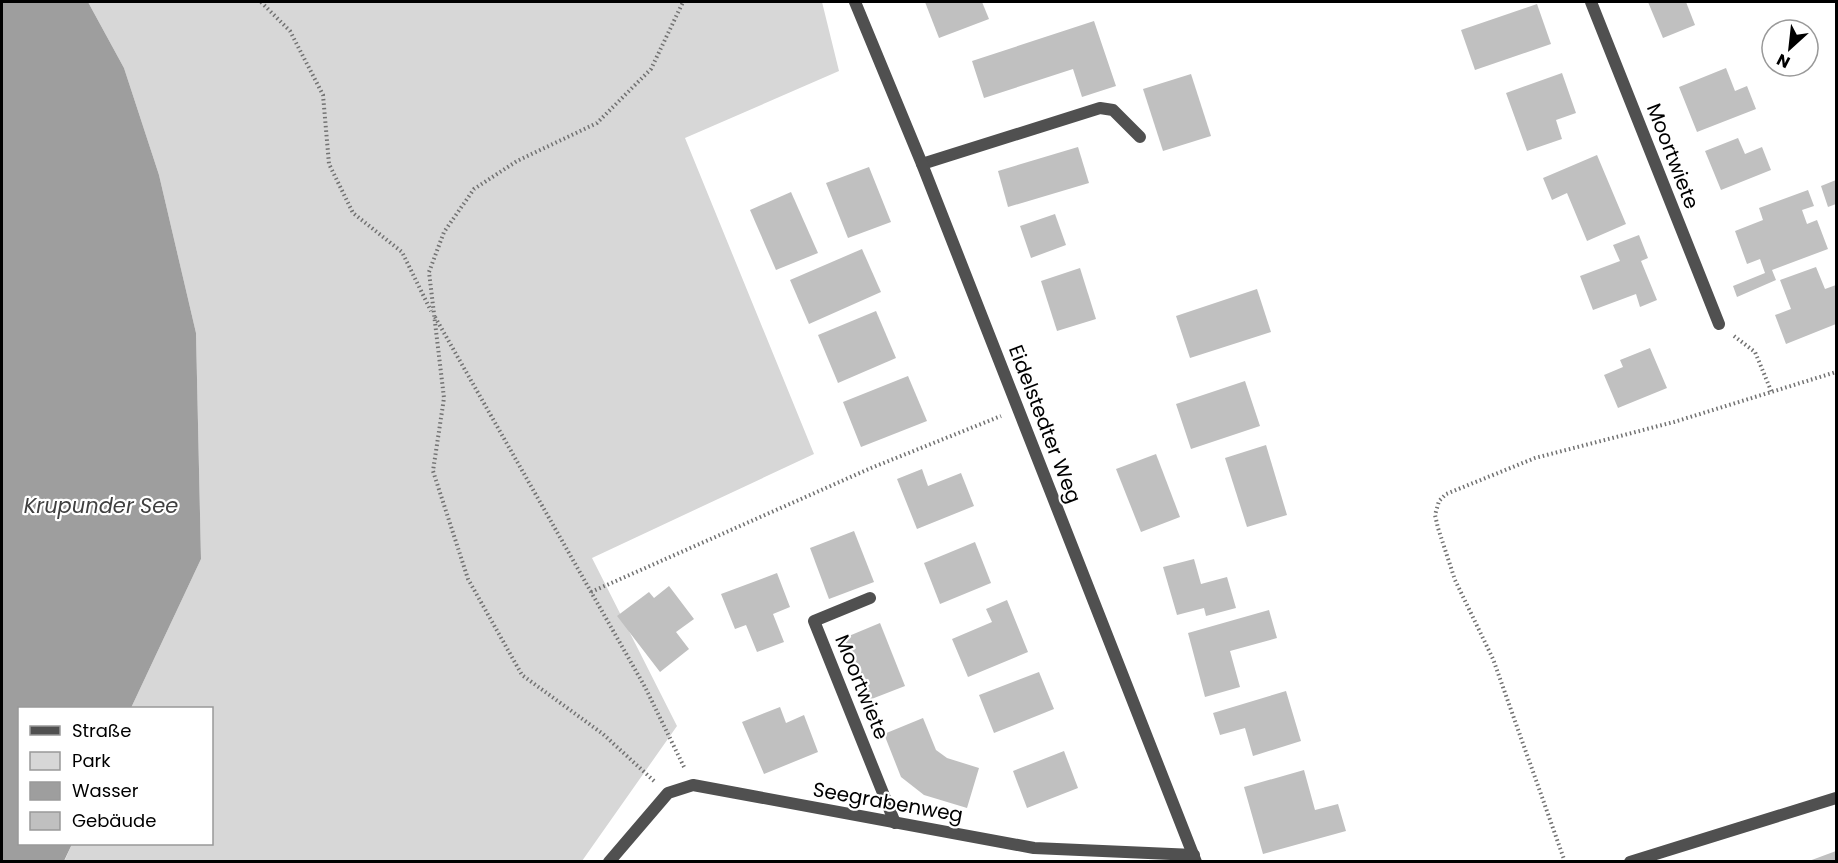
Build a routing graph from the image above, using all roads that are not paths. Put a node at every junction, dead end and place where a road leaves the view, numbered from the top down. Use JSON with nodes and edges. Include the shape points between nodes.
{"nodes":[{"id":1,"x":855,"y":2,"type":"edge"},
{"id":2,"x":1591,"y":2,"type":"edge"},
{"id":3,"x":1140,"y":137,"type":"dead end"},
{"id":4,"x":922,"y":164,"type":"junction"},
{"id":5,"x":1719,"y":324,"type":"road end"},
{"id":6,"x":870,"y":598,"type":"dead end"},
{"id":7,"x":1836,"y":798,"type":"edge"},
{"id":8,"x":895,"y":823,"type":"junction"},
{"id":9,"x":1195,"y":858,"type":"edge"},
{"id":10,"x":609,"y":861,"type":"edge"},
{"id":11,"x":1630,"y":861,"type":"edge"}],
"edges":[{"from":1,"to":4,"type":"street","name":"Eidelstedter Weg"},
{"from":2,"to":5,"type":"street","name":"Moortwiete"},
{"from":3,"to":4,"type":"street","via":[[1113,110],[1100,108]]},
{"from":4,"to":9,"type":"street","name":"Eidelstedter Weg"},
{"from":6,"to":8,"type":"street","name":"Moortwiete","via":[[814,621]]},
{"from":7,"to":11,"type":"street"},
{"from":8,"to":9,"type":"street","name":"Seegrabenweg","via":[[1034,848]]},
{"from":8,"to":10,"type":"street","name":"Seegrabenweg","via":[[693,785],[668,794]]}]}
